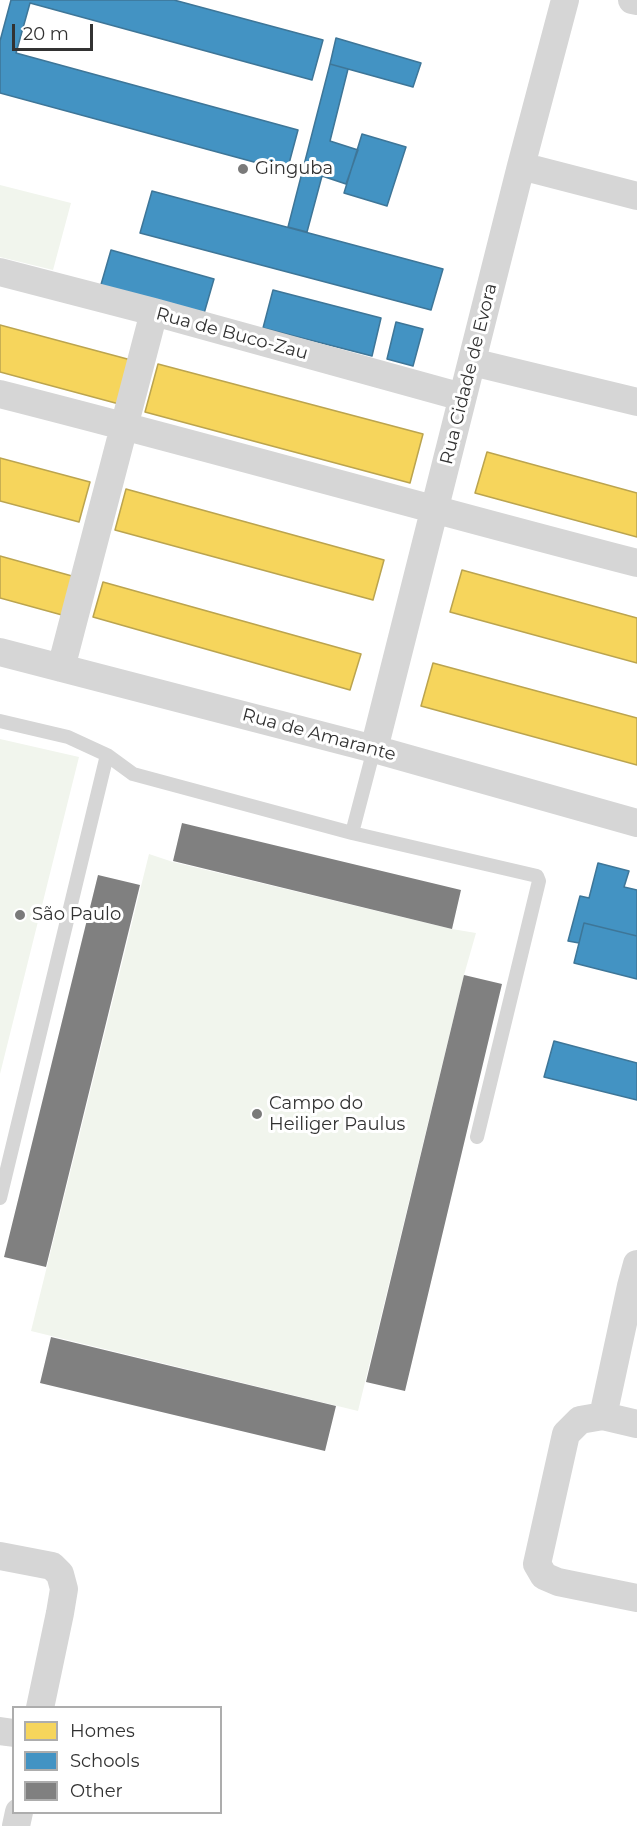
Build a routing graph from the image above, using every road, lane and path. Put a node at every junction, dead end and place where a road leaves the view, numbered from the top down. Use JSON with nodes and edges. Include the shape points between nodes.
{"nodes":[{"id":1,"x":565,"y":0,"type":"edge"},
{"id":2,"x":632,"y":0,"type":"edge"},
{"id":3,"x":637,"y":1,"type":"edge"},
{"id":4,"x":521,"y":166,"type":"junction"},
{"id":5,"x":637,"y":196,"type":"edge"},
{"id":6,"x":0,"y":273,"type":"edge"},
{"id":7,"x":154,"y":312,"type":"junction"},
{"id":8,"x":472,"y":362,"type":"junction"},
{"id":9,"x":0,"y":394,"type":"edge"},
{"id":10,"x":462,"y":397,"type":"junction"},
{"id":11,"x":637,"y":402,"type":"edge"},
{"id":12,"x":125,"y":426,"type":"junction"},
{"id":13,"x":435,"y":511,"type":"junction"},
{"id":14,"x":637,"y":563,"type":"edge"},
{"id":15,"x":0,"y":652,"type":"edge"},
{"id":16,"x":61,"y":668,"type":"junction"},
{"id":17,"x":0,"y":721,"type":"edge"},
{"id":18,"x":374,"y":749,"type":"junction"},
{"id":19,"x":107,"y":756,"type":"junction"},
{"id":20,"x":637,"y":823,"type":"edge"},
{"id":21,"x":352,"y":833,"type":"junction"},
{"id":22,"x":477,"y":1137,"type":"dead end"},
{"id":23,"x":0,"y":1198,"type":"edge"},
{"id":24,"x":637,"y":1264,"type":"edge"},
{"id":25,"x":603,"y":1416,"type":"junction"},
{"id":26,"x":637,"y":1424,"type":"edge"},
{"id":27,"x":0,"y":1556,"type":"edge"},
{"id":28,"x":637,"y":1599,"type":"edge"},
{"id":29,"x":40,"y":1706,"type":"edge"}],
"edges":[{"from":1,"to":4,"type":"street","name":"Rua Cidade de Evora"},
{"from":2,"to":3,"type":"street"},
{"from":4,"to":5,"type":"street"},
{"from":4,"to":8,"type":"street","name":"Rua Cidade de Evora"},
{"from":6,"to":7,"type":"street","name":"Rua de Buco-Zau"},
{"from":7,"to":10,"type":"street","name":"Rua de Buco-Zau"},
{"from":7,"to":12,"type":"street"},
{"from":8,"to":10,"type":"street","name":"Rua Cidade de Evora"},
{"from":8,"to":11,"type":"street"},
{"from":9,"to":12,"type":"street"},
{"from":10,"to":13,"type":"street","name":"Rua Cidade de Evora"},
{"from":12,"to":13,"type":"street"},
{"from":12,"to":16,"type":"street"},
{"from":13,"to":14,"type":"street"},
{"from":13,"to":18,"type":"street","name":"Rua Cidade de Evora"},
{"from":15,"to":16,"type":"street","name":"Rua de Amarante"},
{"from":16,"to":18,"type":"street","name":"Rua de Amarante"},
{"from":17,"to":19,"type":"lane","via":[[68,738]]},
{"from":18,"to":20,"type":"street","name":"Rua de Amarante"},
{"from":18,"to":21,"type":"lane"},
{"from":19,"to":21,"type":"lane","via":[[133,774]]},
{"from":19,"to":23,"type":"lane"},
{"from":21,"to":22,"type":"lane","via":[[539,878]]},
{"from":24,"to":25,"type":"street"},
{"from":25,"to":26,"type":"street"},
{"from":25,"to":28,"type":"street","via":[[580,1420],[566,1434],[537,1564],[544,1576],[558,1582]]},
{"from":27,"to":29,"type":"street","via":[[52,1566],[60,1574],[60,1613]]}]}
